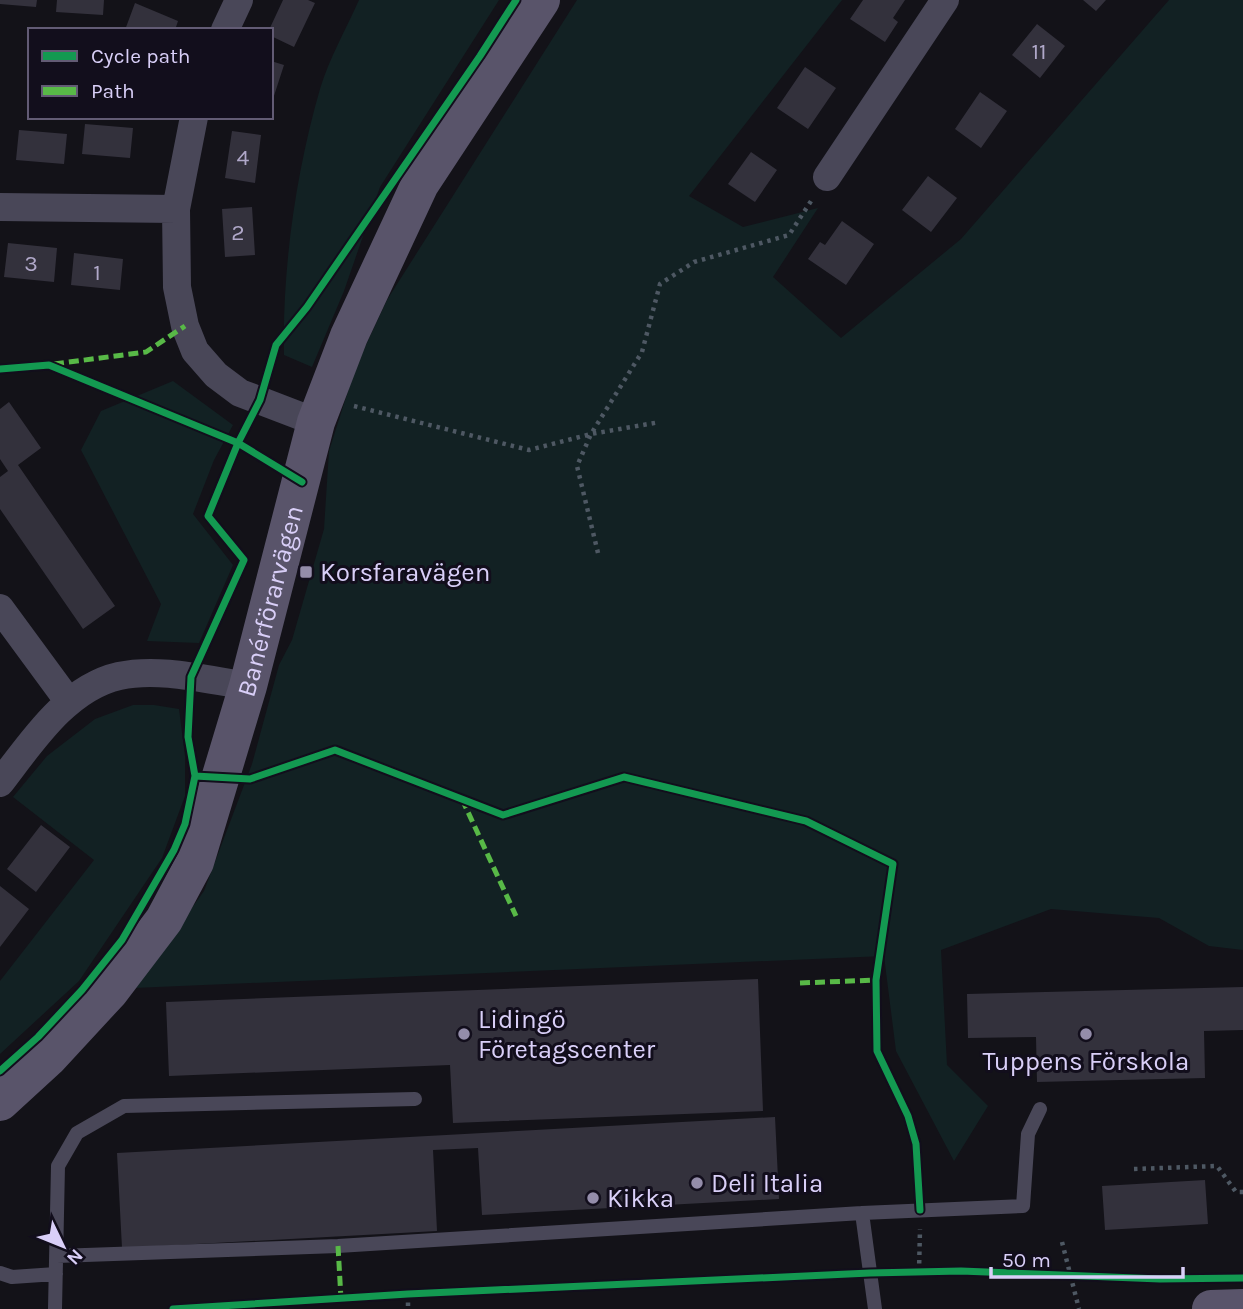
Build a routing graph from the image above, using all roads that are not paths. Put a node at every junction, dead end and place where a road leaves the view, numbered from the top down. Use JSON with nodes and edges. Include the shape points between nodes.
{"nodes":[{"id":1,"x":239,"y":0,"type":"edge"},
{"id":2,"x":541,"y":0,"type":"edge"},
{"id":3,"x":945,"y":0,"type":"edge"},
{"id":4,"x":226,"y":28,"type":"edge"},
{"id":5,"x":194,"y":119,"type":"edge"},
{"id":6,"x":827,"y":177,"type":"road end"},
{"id":7,"x":0,"y":206,"type":"edge"},
{"id":8,"x":176,"y":209,"type":"junction"},
{"id":9,"x":320,"y":410,"type":"junction"},
{"id":10,"x":0,"y":608,"type":"edge"},
{"id":11,"x":248,"y":686,"type":"junction"},
{"id":12,"x":69,"y":702,"type":"junction"},
{"id":13,"x":0,"y":783,"type":"edge"},
{"id":14,"x":415,"y":1099,"type":"dead end"},
{"id":15,"x":0,"y":1102,"type":"edge"},
{"id":16,"x":1040,"y":1109,"type":"dead end"},
{"id":17,"x":862,"y":1213,"type":"junction"},
{"id":18,"x":57,"y":1256,"type":"junction"},
{"id":19,"x":0,"y":1273,"type":"edge"},
{"id":20,"x":56,"y":1274,"type":"junction"},
{"id":21,"x":1243,"y":1308,"type":"edge"},
{"id":22,"x":55,"y":1309,"type":"edge"},
{"id":23,"x":875,"y":1309,"type":"edge"},
{"id":24,"x":1211,"y":1309,"type":"edge"}],
"edges":[{"from":1,"to":4,"type":"street"},
{"from":2,"to":9,"type":"street","name":"Banérförarvägen","via":[[420,184]]},
{"from":3,"to":6,"type":"street"},
{"from":5,"to":8,"type":"street"},
{"from":7,"to":8,"type":"street"},
{"from":8,"to":9,"type":"street","via":[[177,287],[195,351],[240,393]]},
{"from":9,"to":11,"type":"street","name":"Banérförarvägen"},
{"from":10,"to":12,"type":"street"},
{"from":11,"to":12,"type":"street","via":[[155,674],[120,676],[98,683]]},
{"from":11,"to":15,"type":"street","name":"Banérförarvägen","via":[[195,862],[164,920],[110,991]]},
{"from":12,"to":13,"type":"street"},
{"from":14,"to":18,"type":"lane","via":[[124,1106],[77,1133],[58,1166]]},
{"from":16,"to":17,"type":"lane","via":[[1028,1134],[1023,1206]]},
{"from":17,"to":18,"type":"lane","via":[[338,1246]]},
{"from":17,"to":23,"type":"lane"},
{"from":18,"to":20,"type":"lane"},
{"from":19,"to":20,"type":"lane","via":[[12,1277]]},
{"from":20,"to":22,"type":"lane"},
{"from":21,"to":24,"type":"street"}]}
